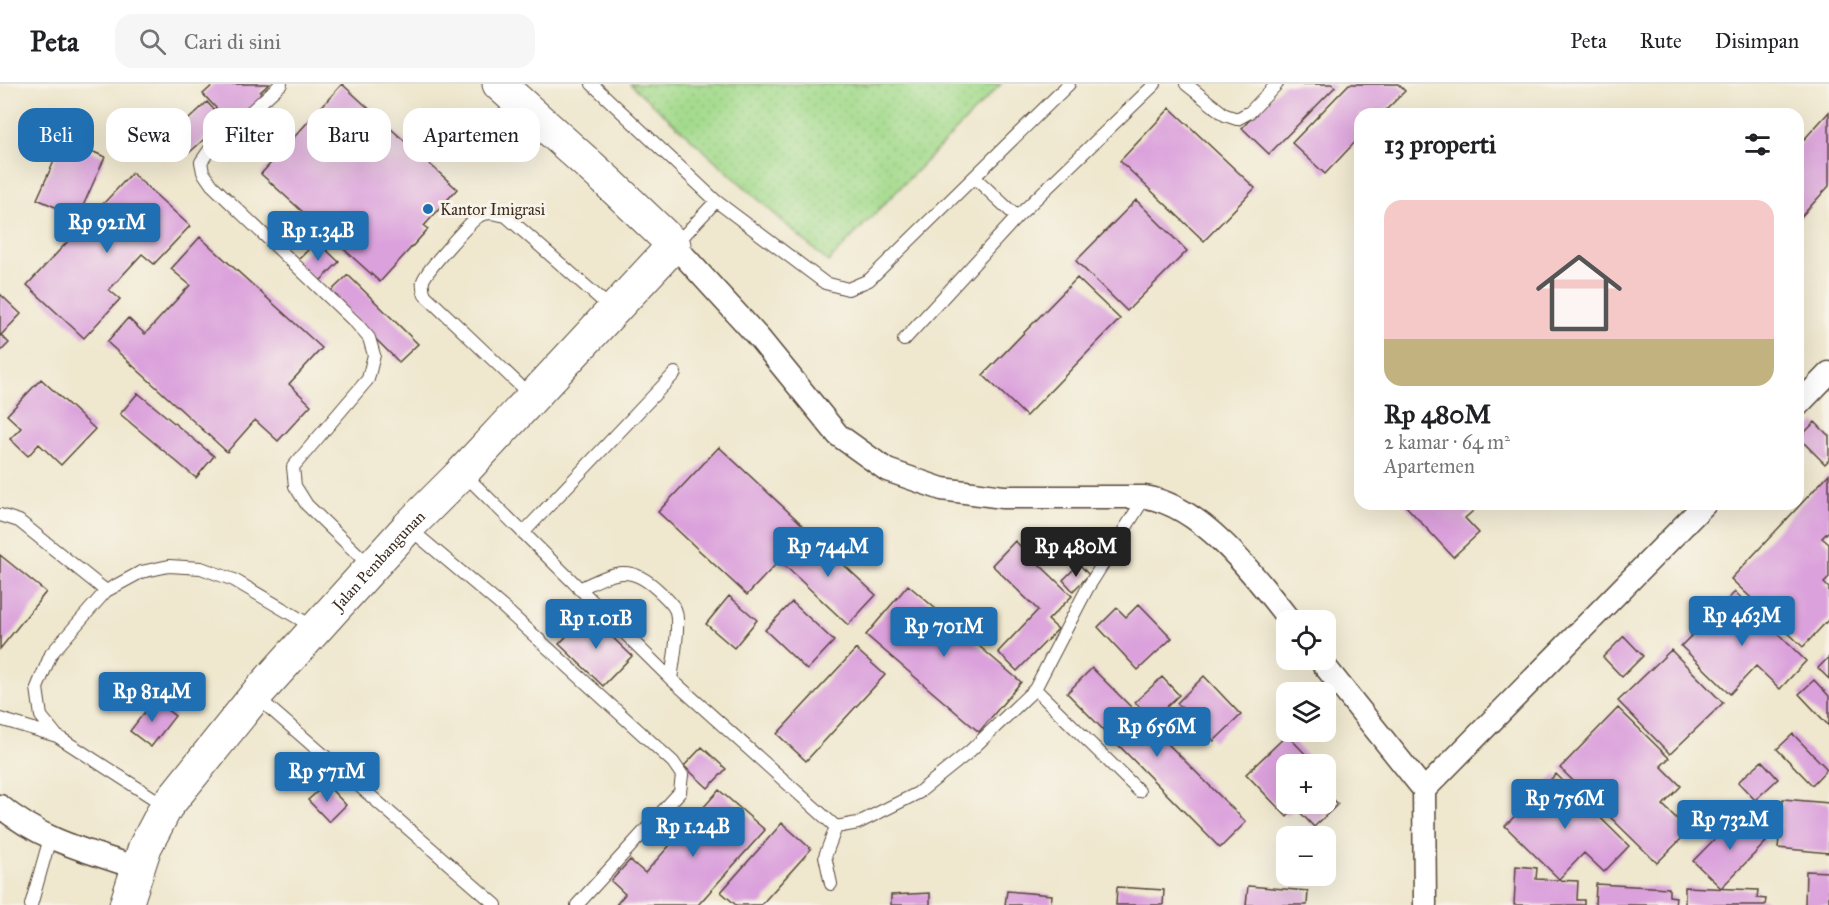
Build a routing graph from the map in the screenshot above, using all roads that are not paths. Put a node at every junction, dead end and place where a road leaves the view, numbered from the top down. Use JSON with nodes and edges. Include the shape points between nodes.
{"nodes":[{"id":1,"x":281,"y":84,"type":"edge"},
{"id":2,"x":499,"y":84,"type":"edge"},
{"id":3,"x":592,"y":84,"type":"edge"},
{"id":4,"x":1069,"y":84,"type":"edge"},
{"id":5,"x":1155,"y":84,"type":"edge"},
{"id":6,"x":1186,"y":84,"type":"edge"},
{"id":7,"x":1277,"y":84,"type":"edge"},
{"id":8,"x":974,"y":177,"type":"junction"},
{"id":9,"x":716,"y":201,"type":"junction"},
{"id":10,"x":1017,"y":217,"type":"junction"},
{"id":11,"x":674,"y":245,"type":"junction"},
{"id":12,"x":613,"y":310,"type":"junction"},
{"id":13,"x":904,"y":340,"type":"dead end"},
{"id":14,"x":675,"y":373,"type":"dead end"},
{"id":15,"x":1829,"y":373,"type":"edge"},
{"id":16,"x":532,"y":397,"type":"junction"},
{"id":17,"x":1804,"y":399,"type":"edge"},
{"id":18,"x":462,"y":473,"type":"junction"},
{"id":19,"x":1145,"y":497,"type":"junction"},
{"id":20,"x":1699,"y":510,"type":"edge"},
{"id":21,"x":0,"y":514,"type":"edge"},
{"id":22,"x":408,"y":527,"type":"junction"},
{"id":23,"x":523,"y":533,"type":"junction"},
{"id":24,"x":371,"y":567,"type":"junction"},
{"id":25,"x":579,"y":589,"type":"junction"},
{"id":26,"x":106,"y":591,"type":"junction"},
{"id":27,"x":1281,"y":610,"type":"edge"},
{"id":28,"x":316,"y":628,"type":"junction"},
{"id":29,"x":1328,"y":670,"type":"edge"},
{"id":30,"x":671,"y":679,"type":"junction"},
{"id":31,"x":1035,"y":689,"type":"junction"},
{"id":32,"x":256,"y":695,"type":"junction"},
{"id":33,"x":0,"y":718,"type":"edge"},
{"id":34,"x":57,"y":736,"type":"junction"},
{"id":35,"x":1424,"y":790,"type":"junction"},
{"id":36,"x":1139,"y":791,"type":"dead end"},
{"id":37,"x":0,"y":806,"type":"edge"},
{"id":38,"x":166,"y":807,"type":"junction"},
{"id":39,"x":836,"y":827,"type":"junction"},
{"id":40,"x":50,"y":838,"type":"junction"},
{"id":41,"x":138,"y":868,"type":"junction"},
{"id":42,"x":831,"y":884,"type":"dead end"},
{"id":43,"x":31,"y":905,"type":"edge"},
{"id":44,"x":126,"y":905,"type":"edge"},
{"id":45,"x":496,"y":905,"type":"edge"},
{"id":46,"x":577,"y":905,"type":"edge"},
{"id":47,"x":1425,"y":905,"type":"edge"}],
"edges":[{"from":1,"to":24,"type":"lane","via":[[210,149],[201,162],[212,184],[369,338],[374,355],[368,379],[293,467],[295,486],[307,505]]},
{"from":2,"to":11,"type":"main road"},
{"from":3,"to":9,"type":"lane"},
{"from":4,"to":8,"type":"lane"},
{"from":5,"to":10,"type":"lane"},
{"from":6,"to":7,"type":"lane","via":[[1225,115],[1237,119],[1250,112]]},
{"from":8,"to":9,"type":"lane","via":[[869,280],[848,289],[825,283]]},
{"from":8,"to":10,"type":"lane"},
{"from":9,"to":11,"type":"lane"},
{"from":10,"to":13,"type":"lane"},
{"from":11,"to":12,"type":"main road","name":"Jalan Pembangunan"},
{"from":11,"to":19,"type":"street","via":[[759,338],[838,435],[887,470],[942,489],[1003,497]]},
{"from":12,"to":16,"type":"main road","name":"Jalan Pembangunan"},
{"from":12,"to":16,"type":"lane","via":[[506,216],[495,213],[479,216],[432,265],[422,287],[425,295]]},
{"from":14,"to":23,"type":"lane"},
{"from":15,"to":17,"type":"street"},
{"from":16,"to":18,"type":"main road","name":"Jalan Pembangunan"},
{"from":18,"to":22,"type":"main road","name":"Jalan Pembangunan"},
{"from":18,"to":23,"type":"lane"},
{"from":19,"to":27,"type":"street","via":[[1159,499],[1197,521],[1229,547]]},
{"from":19,"to":31,"type":"lane","via":[[1087,589]]},
{"from":20,"to":35,"type":"street"},
{"from":21,"to":26,"type":"lane","via":[[19,521]]},
{"from":22,"to":24,"type":"main road","name":"Jalan Pembangunan"},
{"from":22,"to":46,"type":"lane","via":[[504,608],[673,762],[682,775],[680,792]]},
{"from":23,"to":25,"type":"lane"},
{"from":24,"to":28,"type":"main road","name":"Jalan Pembangunan"},
{"from":25,"to":30,"type":"lane"},
{"from":25,"to":30,"type":"lane","via":[[611,574],[632,573],[648,580],[676,609]]},
{"from":26,"to":28,"type":"lane","via":[[141,572],[169,566],[201,568],[234,580]]},
{"from":26,"to":34,"type":"lane","via":[[51,654],[37,688],[41,716]]},
{"from":28,"to":32,"type":"main road","name":"Jalan Pembangunan"},
{"from":29,"to":35,"type":"street"},
{"from":30,"to":39,"type":"lane"},
{"from":31,"to":36,"type":"lane"},
{"from":31,"to":39,"type":"lane","via":[[969,752],[918,793],[858,823]]},
{"from":32,"to":38,"type":"main road","name":"Jalan Pembangunan"},
{"from":32,"to":45,"type":"lane"},
{"from":33,"to":34,"type":"lane"},
{"from":34,"to":38,"type":"lane"},
{"from":35,"to":47,"type":"street"},
{"from":37,"to":40,"type":"street"},
{"from":38,"to":41,"type":"main road","name":"Jalan Pembangunan"},
{"from":39,"to":42,"type":"lane","via":[[825,855]]},
{"from":40,"to":41,"type":"street"},
{"from":40,"to":43,"type":"lane"},
{"from":41,"to":44,"type":"main road","name":"Jalan Pembangunan"}]}
